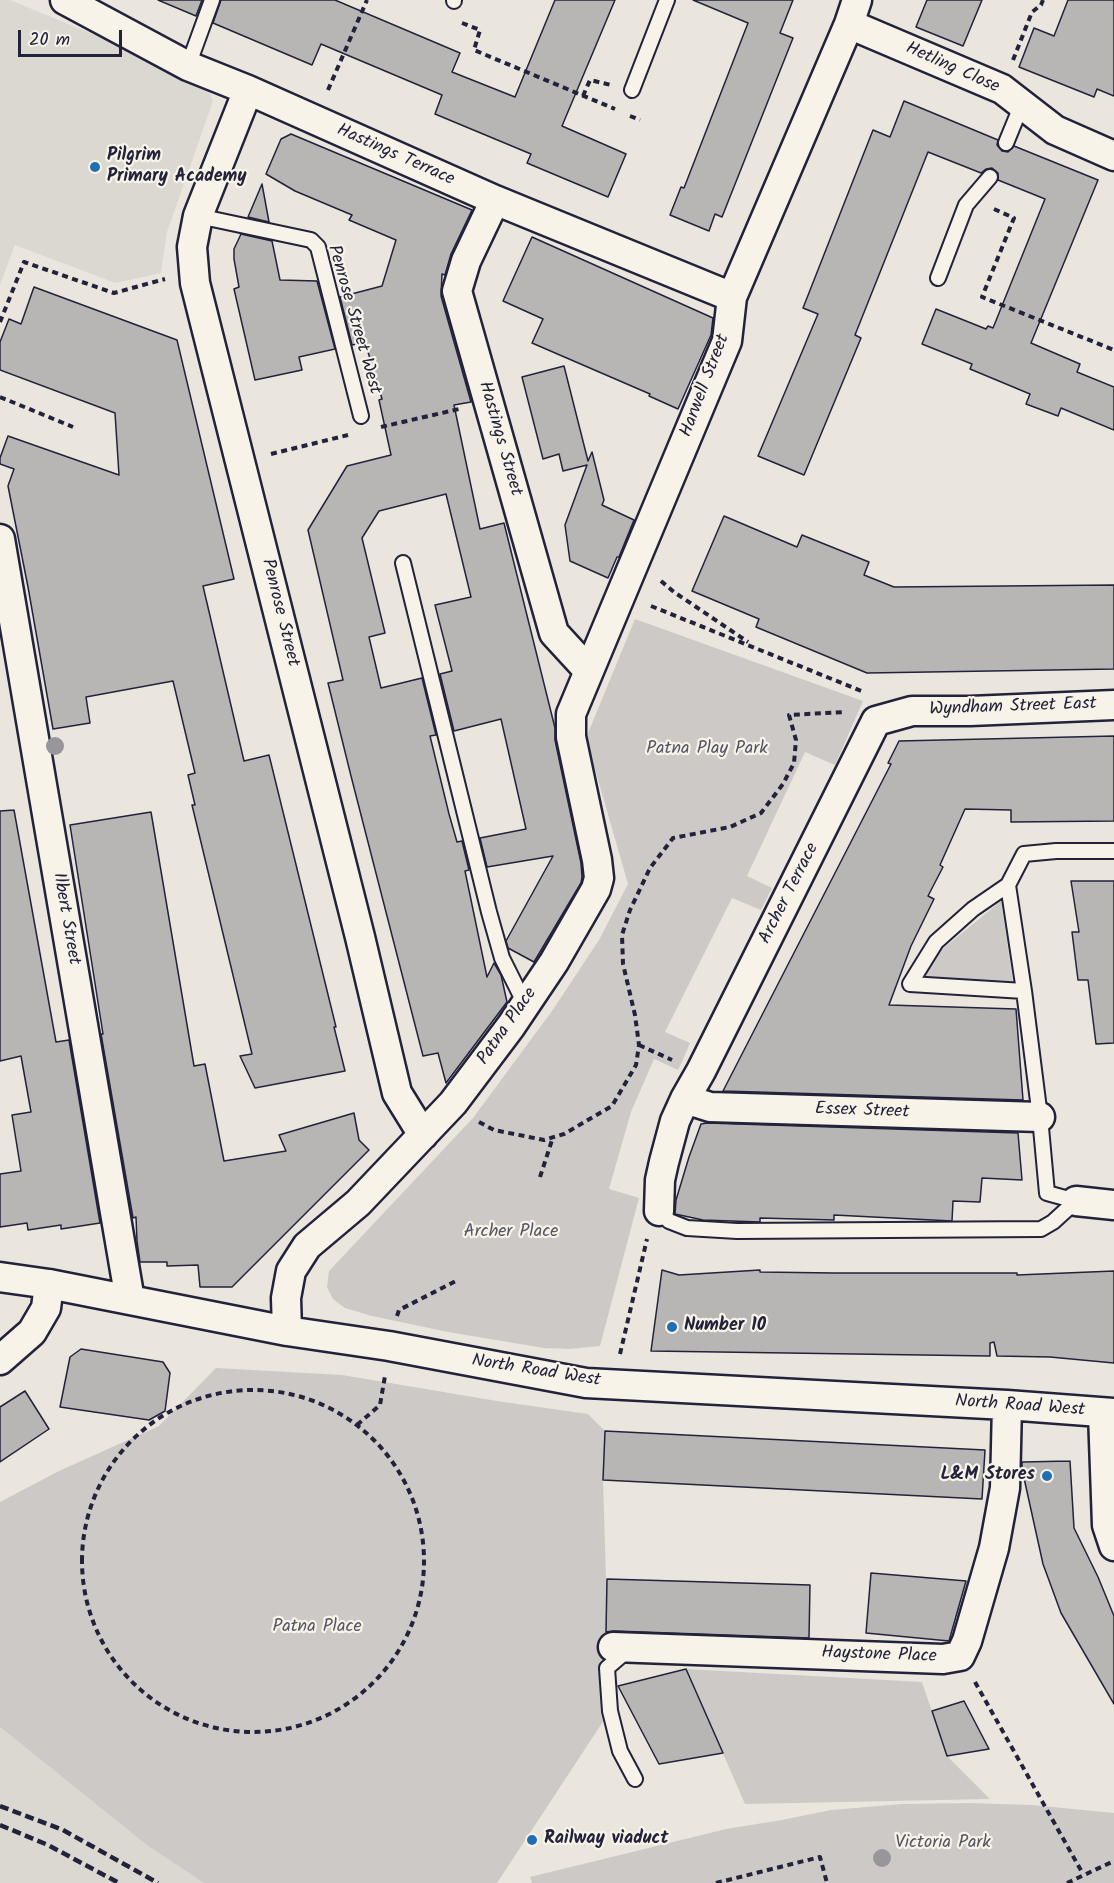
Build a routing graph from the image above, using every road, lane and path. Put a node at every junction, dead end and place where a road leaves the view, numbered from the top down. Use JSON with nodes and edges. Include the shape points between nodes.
{"nodes":[{"id":1,"x":65,"y":0,"type":"edge"},
{"id":2,"x":212,"y":0,"type":"edge"},
{"id":3,"x":367,"y":0,"type":"edge"},
{"id":4,"x":667,"y":0,"type":"edge"},
{"id":5,"x":1043,"y":0,"type":"edge"},
{"id":6,"x":454,"y":1,"type":"edge"},
{"id":7,"x":853,"y":12,"type":"edge"},
{"id":8,"x":188,"y":66,"type":"junction"},
{"id":9,"x":248,"y":90,"type":"junction"},
{"id":10,"x":632,"y":90,"type":"joint"},
{"id":11,"x":583,"y":96,"type":"junction"},
{"id":12,"x":1012,"y":97,"type":"junction"},
{"id":13,"x":315,"y":120,"type":"junction"},
{"id":14,"x":640,"y":120,"type":"dead end"},
{"id":15,"x":1006,"y":143,"type":"dead end"},
{"id":16,"x":1114,"y":156,"type":"edge"},
{"id":17,"x":990,"y":177,"type":"dead end"},
{"id":18,"x":972,"y":198,"type":"junction"},
{"id":19,"x":495,"y":200,"type":"junction"},
{"id":20,"x":198,"y":216,"type":"junction"},
{"id":21,"x":194,"y":271,"type":"junction"},
{"id":22,"x":938,"y":278,"type":"dead end"},
{"id":23,"x":732,"y":297,"type":"junction"},
{"id":24,"x":0,"y":321,"type":"edge"},
{"id":25,"x":1114,"y":350,"type":"edge"},
{"id":26,"x":0,"y":397,"type":"edge"},
{"id":27,"x":361,"y":417,"type":"dead end"},
{"id":28,"x":73,"y":427,"type":"dead end"},
{"id":29,"x":0,"y":539,"type":"edge"},
{"id":30,"x":635,"y":560,"type":"junction"},
{"id":31,"x":403,"y":563,"type":"dead end"},
{"id":32,"x":620,"y":597,"type":"junction"},
{"id":33,"x":753,"y":646,"type":"junction"},
{"id":34,"x":588,"y":670,"type":"junction"},
{"id":35,"x":1114,"y":705,"type":"edge"},
{"id":36,"x":854,"y":711,"type":"dead end"},
{"id":37,"x":912,"y":711,"type":"junction"},
{"id":38,"x":1114,"y":851,"type":"edge"},
{"id":39,"x":1008,"y":885,"type":"junction"},
{"id":40,"x":1024,"y":991,"type":"junction"},
{"id":41,"x":525,"y":1004,"type":"junction"},
{"id":42,"x":685,"y":1099,"type":"junction"},
{"id":43,"x":453,"y":1103,"type":"junction"},
{"id":44,"x":1040,"y":1118,"type":"junction"},
{"id":45,"x":423,"y":1135,"type":"junction"},
{"id":46,"x":554,"y":1137,"type":"junction"},
{"id":47,"x":540,"y":1177,"type":"dead end"},
{"id":48,"x":1076,"y":1201,"type":"junction"},
{"id":49,"x":1114,"y":1205,"type":"edge"},
{"id":50,"x":659,"y":1210,"type":"junction"},
{"id":51,"x":0,"y":1277,"type":"edge"},
{"id":52,"x":456,"y":1281,"type":"dead end"},
{"id":53,"x":50,"y":1284,"type":"junction"},
{"id":54,"x":130,"y":1300,"type":"junction"},
{"id":55,"x":287,"y":1331,"type":"junction"},
{"id":56,"x":389,"y":1346,"type":"junction"},
{"id":57,"x":0,"y":1360,"type":"edge"},
{"id":58,"x":613,"y":1384,"type":"junction"},
{"id":59,"x":1006,"y":1405,"type":"junction"},
{"id":60,"x":1108,"y":1413,"type":"edge"},
{"id":61,"x":357,"y":1425,"type":"junction"},
{"id":62,"x":1114,"y":1546,"type":"edge"},
{"id":63,"x":622,"y":1648,"type":"joint"},
{"id":64,"x":960,"y":1656,"type":"junction"},
{"id":65,"x":635,"y":1779,"type":"dead end"},
{"id":66,"x":1114,"y":1861,"type":"edge"},
{"id":67,"x":1083,"y":1874,"type":"junction"},
{"id":68,"x":716,"y":1883,"type":"edge"},
{"id":69,"x":827,"y":1883,"type":"edge"},
{"id":70,"x":1067,"y":1883,"type":"edge"}],
"edges":[{"from":1,"to":8,"type":"street","name":"Hastings Terrace"},
{"from":2,"to":8,"type":"lane"},
{"from":3,"to":13,"type":"path"},
{"from":4,"to":10,"type":"lane"},
{"from":5,"to":12,"type":"path","via":[[1032,12]]},
{"from":6,"to":11,"type":"path","via":[[447,17],[480,30],[474,50]]},
{"from":7,"to":12,"type":"street","name":"Hetling Close"},
{"from":7,"to":23,"type":"street","name":"Harwell Street"},
{"from":8,"to":9,"type":"street","name":"Hastings Terrace"},
{"from":9,"to":13,"type":"street","name":"Hastings Terrace"},
{"from":9,"to":20,"type":"street","name":"Penrose Street"},
{"from":10,"to":11,"type":"path","via":[[590,80]]},
{"from":11,"to":14,"type":"path"},
{"from":12,"to":15,"type":"lane"},
{"from":12,"to":16,"type":"street","name":"Hetling Close","via":[[1055,130]]},
{"from":13,"to":19,"type":"street","name":"Hastings Terrace"},
{"from":17,"to":18,"type":"lane"},
{"from":18,"to":22,"type":"lane"},
{"from":18,"to":25,"type":"path","via":[[1014,219],[982,297]]},
{"from":19,"to":23,"type":"street","name":"Hastings Terrace"},
{"from":19,"to":34,"type":"street","name":"Hastings Street","via":[[466,261],[457,291],[554,633]]},
{"from":20,"to":21,"type":"street","name":"Penrose Street","via":[[192,247]]},
{"from":20,"to":27,"type":"lane","name":"Penrose Street West","via":[[310,240],[318,248]]},
{"from":21,"to":24,"type":"path","via":[[114,293],[24,262]]},
{"from":21,"to":45,"type":"street","name":"Penrose Street","via":[[397,1093]]},
{"from":23,"to":30,"type":"street","name":"Harwell Street","via":[[727,341]]},
{"from":26,"to":28,"type":"path"},
{"from":29,"to":54,"type":"street","name":"Ilbert Street"},
{"from":30,"to":32,"type":"street","name":"Harwell Street"},
{"from":30,"to":33,"type":"path"},
{"from":31,"to":41,"type":"lane","via":[[489,912],[502,958]]},
{"from":32,"to":33,"type":"path"},
{"from":32,"to":34,"type":"street","name":"Harwell Street"},
{"from":33,"to":37,"type":"path"},
{"from":34,"to":41,"type":"street","name":"Patna Place","via":[[571,714],[571,737],[599,878],[597,889]]},
{"from":35,"to":37,"type":"street","name":"Wyndham Street East"},
{"from":36,"to":46,"type":"path","via":[[789,715],[796,740],[794,764],[761,813],[730,827],[673,838],[650,868],[622,935],[623,964],[639,1045],[636,1065],[612,1106]]},
{"from":37,"to":42,"type":"street","name":"Archer Terrace","via":[[876,721]]},
{"from":38,"to":39,"type":"lane","via":[[1024,854]]},
{"from":39,"to":40,"type":"lane"},
{"from":39,"to":40,"type":"lane","via":[[936,942],[910,984]]},
{"from":40,"to":44,"type":"lane"},
{"from":41,"to":43,"type":"street","name":"Patna Place"},
{"from":42,"to":44,"type":"street","name":"Essex Street","via":[[710,1107]]},
{"from":42,"to":50,"type":"street","via":[[664,1162]]},
{"from":43,"to":45,"type":"street","name":"Patna Place"},
{"from":43,"to":46,"type":"path","via":[[494,1130],[544,1140]]},
{"from":44,"to":48,"type":"lane","via":[[1047,1193]]},
{"from":45,"to":55,"type":"street","name":"Patna Place","via":[[358,1203],[308,1246],[291,1271],[286,1298]]},
{"from":46,"to":47,"type":"path"},
{"from":48,"to":49,"type":"street"},
{"from":48,"to":50,"type":"lane","via":[[1041,1229],[738,1231],[687,1228],[669,1221]]},
{"from":50,"to":58,"type":"path","via":[[651,1222]]},
{"from":51,"to":53,"type":"street","name":"North Road West"},
{"from":52,"to":56,"type":"path","via":[[399,1310]]},
{"from":53,"to":54,"type":"street","name":"North Road West"},
{"from":53,"to":57,"type":"street","via":[[46,1308],[32,1332]]},
{"from":54,"to":55,"type":"street","name":"North Road West"},
{"from":55,"to":56,"type":"street","name":"North Road West"},
{"from":56,"to":58,"type":"street","name":"North Road West","via":[[586,1383]]},
{"from":56,"to":61,"type":"path","via":[[380,1405]]},
{"from":58,"to":59,"type":"street","name":"North Road West"},
{"from":59,"to":60,"type":"street","name":"North Road West"},
{"from":59,"to":64,"type":"street","name":"Haystone Place","via":[[1005,1488],[998,1528]]},
{"from":60,"to":62,"type":"street","via":[[1107,1526]]},
{"from":61,"to":61,"type":"path","via":[[310,1398],[276,1390],[243,1390],[183,1405],[154,1420],[126,1446],[92,1505],[84,1539],[84,1575],[87,1602],[112,1659],[150,1699],[178,1717],[207,1728],[272,1732],[304,1724],[350,1702],[370,1686],[389,1662],[417,1611],[423,1581],[423,1547],[419,1520],[406,1484],[389,1456]]},
{"from":63,"to":64,"type":"street","name":"Haystone Place","via":[[943,1659]]},
{"from":63,"to":65,"type":"lane","via":[[607,1668],[610,1711],[620,1751]]},
{"from":64,"to":67,"type":"path"},
{"from":66,"to":67,"type":"path"},
{"from":67,"to":70,"type":"path"},
{"from":68,"to":69,"type":"path","via":[[820,1857]]}]}
